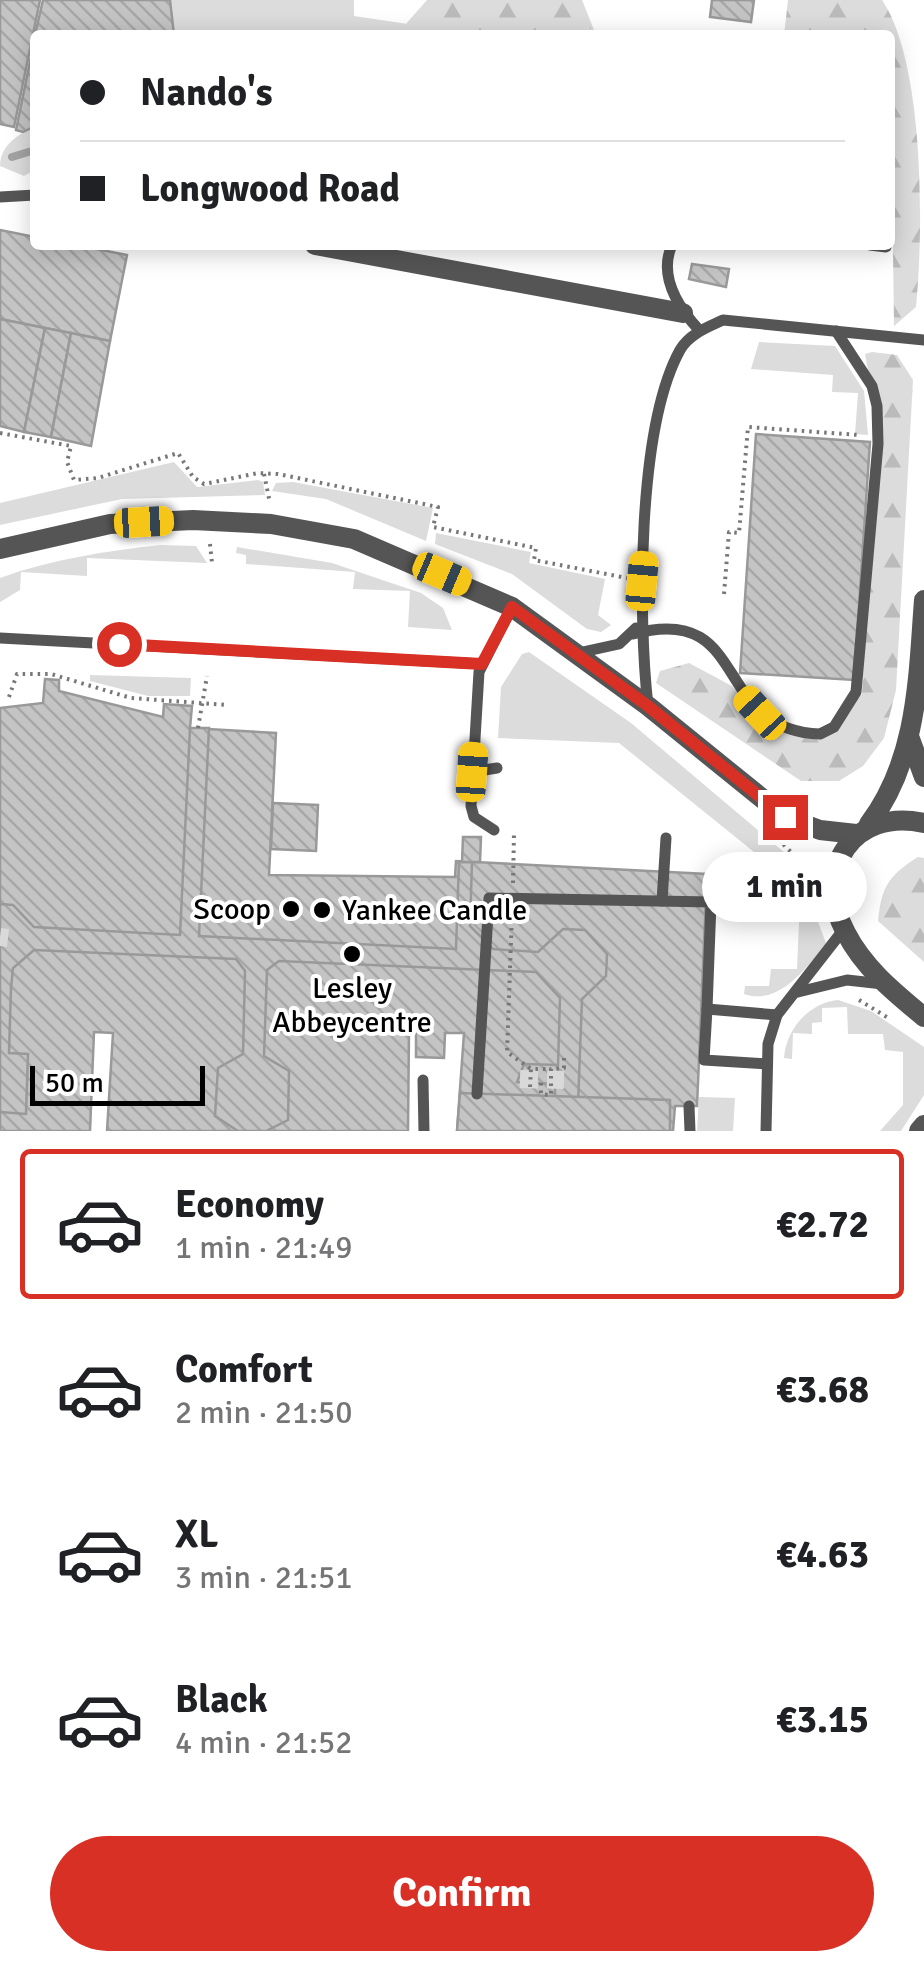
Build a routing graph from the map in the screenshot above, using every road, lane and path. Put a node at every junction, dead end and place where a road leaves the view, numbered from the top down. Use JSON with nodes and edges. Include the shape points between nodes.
{"nodes":[{"id":1,"x":30,"y":195,"type":"edge"},
{"id":2,"x":0,"y":197,"type":"edge"},
{"id":3,"x":343,"y":250,"type":"edge"},
{"id":4,"x":670,"y":250,"type":"edge"},
{"id":5,"x":684,"y":313,"type":"junction"},
{"id":6,"x":699,"y":330,"type":"junction"},
{"id":7,"x":836,"y":332,"type":"junction"},
{"id":8,"x":924,"y":340,"type":"edge"},
{"id":9,"x":0,"y":433,"type":"edge"},
{"id":10,"x":878,"y":436,"type":"junction"},
{"id":11,"x":264,"y":474,"type":"junction"},
{"id":12,"x":270,"y":503,"type":"dead end"},
{"id":13,"x":204,"y":542,"type":"dead end"},
{"id":14,"x":0,"y":548,"type":"edge"},
{"id":15,"x":212,"y":563,"type":"dead end"},
{"id":16,"x":642,"y":581,"type":"junction"},
{"id":17,"x":724,"y":594,"type":"dead end"},
{"id":18,"x":924,"y":600,"type":"edge"},
{"id":19,"x":512,"y":607,"type":"junction"},
{"id":20,"x":638,"y":629,"type":"junction"},
{"id":21,"x":0,"y":638,"type":"edge"},
{"id":22,"x":578,"y":653,"type":"junction"},
{"id":23,"x":482,"y":664,"type":"junction"},
{"id":24,"x":207,"y":676,"type":"dead end"},
{"id":25,"x":9,"y":697,"type":"dead end"},
{"id":26,"x":202,"y":702,"type":"junction"},
{"id":27,"x":227,"y":705,"type":"dead end"},
{"id":28,"x":648,"y":706,"type":"junction"},
{"id":29,"x":198,"y":728,"type":"dead end"},
{"id":30,"x":910,"y":739,"type":"junction"},
{"id":31,"x":497,"y":768,"type":"dead end"},
{"id":32,"x":472,"y":772,"type":"junction"},
{"id":33,"x":924,"y":777,"type":"edge"},
{"id":34,"x":924,"y":823,"type":"edge"},
{"id":35,"x":862,"y":829,"type":"junction"},
{"id":36,"x":494,"y":830,"type":"dead end"},
{"id":37,"x":768,"y":831,"type":"dead end"},
{"id":38,"x":514,"y":833,"type":"dead end"},
{"id":39,"x":666,"y":838,"type":"dead end"},
{"id":40,"x":816,"y":886,"type":"dead end"},
{"id":41,"x":512,"y":899,"type":"junction"},
{"id":42,"x":662,"y":902,"type":"junction"},
{"id":43,"x":844,"y":930,"type":"junction"},
{"id":44,"x":885,"y":984,"type":"junction"},
{"id":45,"x":794,"y":994,"type":"junction"},
{"id":46,"x":855,"y":998,"type":"dead end"},
{"id":47,"x":708,"y":1009,"type":"junction"},
{"id":48,"x":777,"y":1015,"type":"junction"},
{"id":49,"x":924,"y":1017,"type":"edge"},
{"id":50,"x":896,"y":1022,"type":"dead end"},
{"id":51,"x":564,"y":1058,"type":"dead end"},
{"id":52,"x":768,"y":1064,"type":"junction"},
{"id":53,"x":531,"y":1068,"type":"junction"},
{"id":54,"x":551,"y":1069,"type":"junction"},
{"id":55,"x":423,"y":1080,"type":"dead end"},
{"id":56,"x":541,"y":1083,"type":"dead end"},
{"id":57,"x":530,"y":1087,"type":"dead end"},
{"id":58,"x":477,"y":1094,"type":"dead end"},
{"id":59,"x":689,"y":1106,"type":"dead end"},
{"id":60,"x":424,"y":1131,"type":"edge"},
{"id":61,"x":690,"y":1131,"type":"edge"},
{"id":62,"x":766,"y":1131,"type":"edge"}],
"edges":[{"from":1,"to":2,"type":"lane"},
{"from":3,"to":5,"type":"street"},
{"from":4,"to":5,"type":"lane","via":[[668,273]]},
{"from":5,"to":6,"type":"lane"},
{"from":6,"to":7,"type":"lane","via":[[723,320]]},
{"from":6,"to":16,"type":"lane","via":[[681,348],[661,408]]},
{"from":7,"to":8,"type":"lane"},
{"from":7,"to":10,"type":"lane","via":[[872,386]]},
{"from":9,"to":11,"type":"path","via":[[71,446],[67,462],[74,480],[178,453],[204,484]]},
{"from":10,"to":17,"type":"path","via":[[748,427],[738,533],[729,532]]},
{"from":10,"to":20,"type":"lane","via":[[856,692],[834,727],[794,733],[760,713],[708,639],[694,630]]},
{"from":11,"to":12,"type":"path"},
{"from":11,"to":16,"type":"path","via":[[438,507],[433,528],[536,548],[534,560]]},
{"from":13,"to":15,"type":"path","via":[[213,546]]},
{"from":14,"to":19,"type":"street","via":[[110,524],[271,524],[354,539]]},
{"from":16,"to":20,"type":"lane"},
{"from":18,"to":30,"type":"street"},
{"from":19,"to":22,"type":"street"},
{"from":19,"to":23,"type":"lane"},
{"from":20,"to":22,"type":"lane","via":[[619,644]]},
{"from":20,"to":28,"type":"lane"},
{"from":21,"to":23,"type":"lane"},
{"from":22,"to":28,"type":"street"},
{"from":23,"to":32,"type":"lane"},
{"from":24,"to":26,"type":"path"},
{"from":25,"to":26,"type":"path","via":[[18,674],[51,674],[131,698]]},
{"from":26,"to":27,"type":"path"},
{"from":26,"to":29,"type":"path"},
{"from":28,"to":35,"type":"street","via":[[785,817],[820,830]]},
{"from":30,"to":33,"type":"street"},
{"from":30,"to":35,"type":"street","via":[[891,791]]},
{"from":31,"to":32,"type":"lane"},
{"from":32,"to":36,"type":"lane","via":[[474,817]]},
{"from":34,"to":35,"type":"street","via":[[902,818]]},
{"from":35,"to":43,"type":"street","via":[[844,850],[836,881]]},
{"from":37,"to":40,"type":"path","via":[[812,869]]},
{"from":38,"to":41,"type":"path"},
{"from":39,"to":42,"type":"lane"},
{"from":41,"to":42,"type":"lane"},
{"from":41,"to":53,"type":"path","via":[[508,1052]]},
{"from":41,"to":58,"type":"lane","via":[[489,898]]},
{"from":42,"to":47,"type":"lane","via":[[711,902]]},
{"from":43,"to":44,"type":"street"},
{"from":43,"to":45,"type":"lane"},
{"from":44,"to":45,"type":"lane","via":[[847,980]]},
{"from":44,"to":49,"type":"street"},
{"from":45,"to":48,"type":"lane"},
{"from":46,"to":50,"type":"path"},
{"from":47,"to":48,"type":"lane"},
{"from":47,"to":52,"type":"lane","via":[[704,1060]]},
{"from":48,"to":52,"type":"lane"},
{"from":51,"to":54,"type":"path","via":[[564,1068]]},
{"from":52,"to":62,"type":"lane"},
{"from":53,"to":54,"type":"path"},
{"from":53,"to":57,"type":"path"},
{"from":54,"to":56,"type":"path","via":[[550,1095],[541,1094]]},
{"from":55,"to":60,"type":"lane"},
{"from":59,"to":61,"type":"lane"}]}
